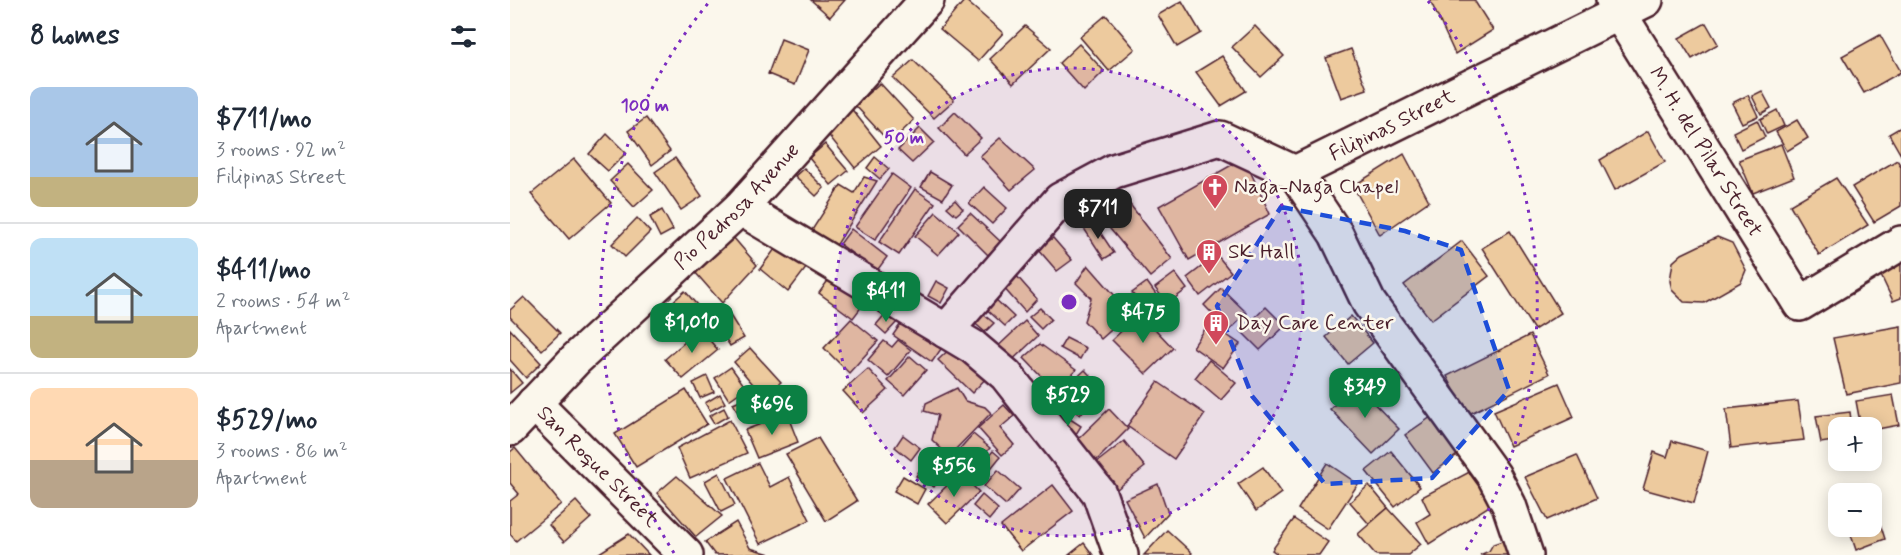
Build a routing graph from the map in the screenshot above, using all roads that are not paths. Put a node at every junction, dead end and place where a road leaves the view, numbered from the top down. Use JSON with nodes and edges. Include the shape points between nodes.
{"nodes":[{"id":1,"x":927,"y":0,"type":"edge"},
{"id":2,"x":1626,"y":4,"type":"edge"},
{"id":3,"x":1295,"y":173,"type":"junction"},
{"id":4,"x":740,"y":208,"type":"junction"},
{"id":5,"x":1901,"y":243,"type":"edge"},
{"id":6,"x":946,"y":330,"type":"junction"},
{"id":7,"x":534,"y":403,"type":"junction"},
{"id":8,"x":510,"y":429,"type":"edge"},
{"id":9,"x":686,"y":555,"type":"edge"},
{"id":10,"x":1121,"y":555,"type":"edge"},
{"id":11,"x":1526,"y":555,"type":"edge"}],
"edges":[{"from":1,"to":4,"type":"street","name":"Pio Pedrosa Avenue"},
{"from":2,"to":3,"type":"street","name":"Filipinas Street"},
{"from":2,"to":5,"type":"street","name":"M. H. del Pilar Street","via":[[1746,219],[1800,304]]},
{"from":3,"to":6,"type":"street","via":[[1221,138],[1114,171],[1060,200]]},
{"from":3,"to":11,"type":"street","via":[[1336,234],[1370,303],[1494,476],[1509,505]]},
{"from":4,"to":6,"type":"street"},
{"from":4,"to":7,"type":"street","name":"Pio Pedrosa Avenue","via":[[576,359]]},
{"from":6,"to":10,"type":"street","via":[[973,346],[1006,375],[1100,493]]},
{"from":7,"to":8,"type":"street","name":"Pio Pedrosa Avenue"},
{"from":7,"to":9,"type":"street","name":"San Roque Street"}]}
